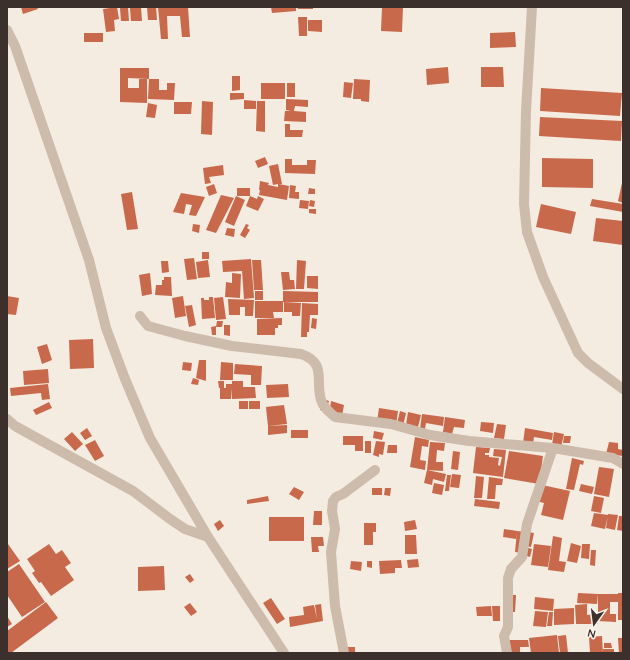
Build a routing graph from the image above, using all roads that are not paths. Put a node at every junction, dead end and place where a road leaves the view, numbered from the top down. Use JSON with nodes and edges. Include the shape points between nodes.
{"nodes":[{"id":1,"x":532,"y":7,"type":"edge"},
{"id":2,"x":7,"y":30,"type":"edge"},
{"id":3,"x":140,"y":316,"type":"dead end"},
{"id":4,"x":623,"y":389,"type":"edge"},
{"id":5,"x":7,"y":419,"type":"edge"},
{"id":6,"x":554,"y":448,"type":"junction"},
{"id":7,"x":623,"y":464,"type":"edge"},
{"id":8,"x":374,"y":470,"type":"dead end"},
{"id":9,"x":208,"y":537,"type":"junction"},
{"id":10,"x":284,"y":653,"type":"edge"},
{"id":11,"x":344,"y":653,"type":"edge"},
{"id":12,"x":506,"y":653,"type":"edge"}],
"edges":[{"from":1,"to":4,"type":"street","via":[[524,197],[527,232],[543,277],[578,353]]},
{"from":2,"to":9,"type":"street","via":[[15,46],[89,260],[106,328],[125,379],[150,438]]},
{"from":3,"to":6,"type":"street","via":[[148,326],[184,336],[232,346],[307,356],[319,368],[320,399],[328,412],[335,417],[391,424],[430,435]]},
{"from":5,"to":9,"type":"street","via":[[15,426],[133,491],[185,529]]},
{"from":6,"to":7,"type":"street","via":[[612,458]]},
{"from":6,"to":12,"type":"street","via":[[527,524],[522,557],[511,569],[508,578],[508,627],[504,636]]},
{"from":8,"to":11,"type":"street","via":[[333,501],[335,529],[331,552],[335,606]]},
{"from":9,"to":10,"type":"street"}]}
